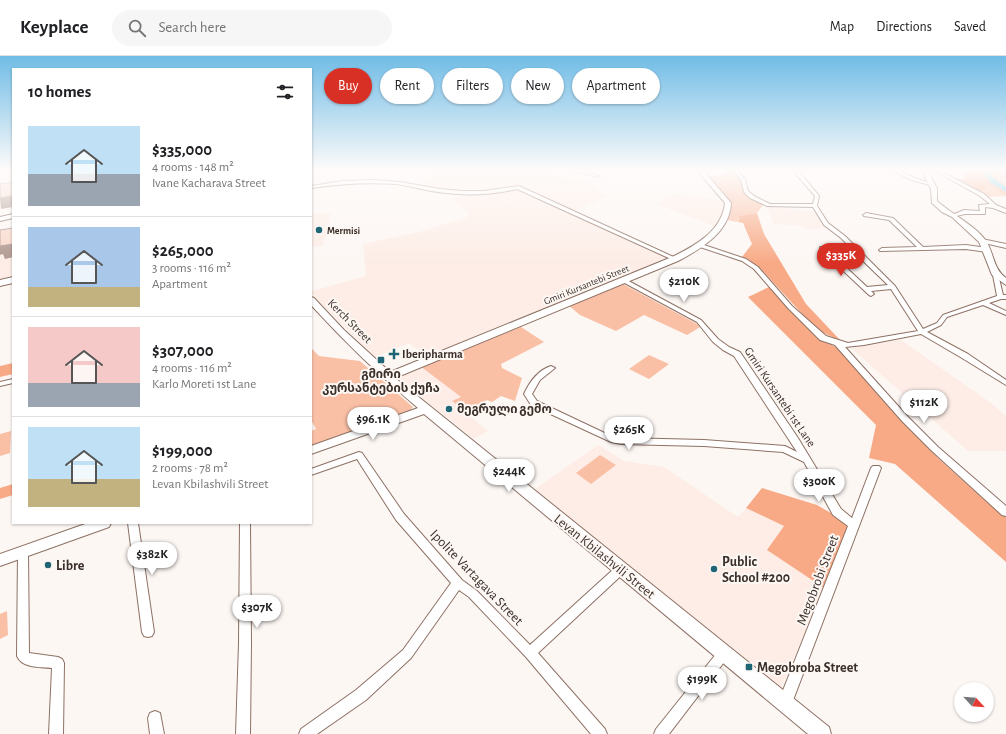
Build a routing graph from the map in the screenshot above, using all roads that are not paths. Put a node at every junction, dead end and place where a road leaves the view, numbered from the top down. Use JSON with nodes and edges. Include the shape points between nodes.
{"nodes":[{"id":1,"x":547,"y":201,"type":"edge"},
{"id":2,"x":726,"y":201,"type":"edge"},
{"id":3,"x":759,"y":201,"type":"edge"},
{"id":4,"x":816,"y":201,"type":"edge"},
{"id":5,"x":934,"y":201,"type":"edge"},
{"id":6,"x":988,"y":201,"type":"edge"},
{"id":7,"x":994,"y":205,"type":"junction"},
{"id":8,"x":815,"y":206,"type":"junction"},
{"id":9,"x":1006,"y":211,"type":"edge"},
{"id":10,"x":12,"y":215,"type":"edge"},
{"id":11,"x":866,"y":215,"type":"dead end"},
{"id":12,"x":954,"y":216,"type":"junction"},
{"id":13,"x":0,"y":218,"type":"edge"},
{"id":14,"x":982,"y":241,"type":"junction"},
{"id":15,"x":699,"y":245,"type":"junction"},
{"id":16,"x":1006,"y":246,"type":"edge"},
{"id":17,"x":822,"y":248,"type":"dead end"},
{"id":18,"x":922,"y":248,"type":"junction"},
{"id":19,"x":882,"y":250,"type":"dead end"},
{"id":20,"x":987,"y":250,"type":"junction"},
{"id":21,"x":862,"y":257,"type":"junction"},
{"id":22,"x":834,"y":258,"type":"junction"},
{"id":23,"x":675,"y":259,"type":"junction"},
{"id":24,"x":996,"y":275,"type":"junction"},
{"id":25,"x":12,"y":280,"type":"edge"},
{"id":26,"x":623,"y":280,"type":"junction"},
{"id":27,"x":1006,"y":282,"type":"edge"},
{"id":28,"x":0,"y":283,"type":"edge"},
{"id":29,"x":893,"y":287,"type":"junction"},
{"id":30,"x":1003,"y":297,"type":"edge"},
{"id":31,"x":312,"y":302,"type":"edge"},
{"id":32,"x":983,"y":303,"type":"junction"},
{"id":33,"x":1006,"y":314,"type":"edge"},
{"id":34,"x":922,"y":332,"type":"junction"},
{"id":35,"x":838,"y":343,"type":"junction"},
{"id":36,"x":551,"y":368,"type":"dead end"},
{"id":37,"x":388,"y":376,"type":"junction"},
{"id":38,"x":12,"y":381,"type":"edge"},
{"id":39,"x":1006,"y":383,"type":"edge"},
{"id":40,"x":0,"y":384,"type":"edge"},
{"id":41,"x":426,"y":409,"type":"junction"},
{"id":42,"x":795,"y":440,"type":"junction"},
{"id":43,"x":312,"y":450,"type":"edge"},
{"id":44,"x":785,"y":450,"type":"junction"},
{"id":45,"x":807,"y":460,"type":"junction"},
{"id":46,"x":876,"y":468,"type":"dead end"},
{"id":47,"x":312,"y":472,"type":"edge"},
{"id":48,"x":1006,"y":512,"type":"edge"},
{"id":49,"x":101,"y":524,"type":"edge"},
{"id":50,"x":133,"y":524,"type":"edge"},
{"id":51,"x":245,"y":524,"type":"edge"},
{"id":52,"x":854,"y":525,"type":"junction"},
{"id":53,"x":23,"y":552,"type":"junction"},
{"id":54,"x":0,"y":560,"type":"edge"},
{"id":55,"x":621,"y":569,"type":"junction"},
{"id":56,"x":458,"y":583,"type":"junction"},
{"id":57,"x":148,"y":632,"type":"dead end"},
{"id":58,"x":724,"y":653,"type":"junction"},
{"id":59,"x":530,"y":654,"type":"junction"},
{"id":60,"x":785,"y":703,"type":"junction"},
{"id":61,"x":155,"y":718,"type":"dead end"},
{"id":62,"x":598,"y":733,"type":"edge"},
{"id":63,"x":56,"y":734,"type":"edge"},
{"id":64,"x":157,"y":734,"type":"edge"},
{"id":65,"x":243,"y":734,"type":"edge"},
{"id":66,"x":306,"y":734,"type":"edge"},
{"id":67,"x":661,"y":734,"type":"edge"},
{"id":68,"x":822,"y":734,"type":"edge"}],
"edges":[{"from":1,"to":23,"type":"street"},
{"from":2,"to":15,"type":"street","name":"Gmiri Kursantebi Street","via":[[727,216]]},
{"from":3,"to":8,"type":"street","via":[[769,205]]},
{"from":4,"to":8,"type":"street"},
{"from":5,"to":12,"type":"street","via":[[944,211]]},
{"from":6,"to":7,"type":"street"},
{"from":7,"to":9,"type":"street"},
{"from":7,"to":12,"type":"street","via":[[981,206],[983,213],[964,212]]},
{"from":8,"to":21,"type":"street","via":[[826,224]]},
{"from":10,"to":13,"type":"street"},
{"from":11,"to":18,"type":"street","via":[[891,219]]},
{"from":12,"to":14,"type":"street"},
{"from":14,"to":16,"type":"street"},
{"from":14,"to":20,"type":"street"},
{"from":15,"to":23,"type":"street","name":"Gmiri Kursantebi Street"},
{"from":15,"to":35,"type":"street","via":[[744,260],[756,268],[817,333]]},
{"from":17,"to":22,"type":"street"},
{"from":18,"to":19,"type":"street"},
{"from":18,"to":20,"type":"street"},
{"from":20,"to":24,"type":"street"},
{"from":21,"to":22,"type":"street"},
{"from":21,"to":29,"type":"street"},
{"from":22,"to":29,"type":"street","via":[[869,291]]},
{"from":23,"to":26,"type":"street","name":"Gmiri Kursantebi Street"},
{"from":24,"to":27,"type":"street"},
{"from":24,"to":30,"type":"street"},
{"from":25,"to":28,"type":"street"},
{"from":26,"to":37,"type":"street","name":"Gmiri Kursantebi Street"},
{"from":26,"to":42,"type":"street","name":"Gmiri Kursantebi 1st Lane","via":[[699,321],[726,349],[737,354]]},
{"from":29,"to":34,"type":"street"},
{"from":30,"to":32,"type":"street"},
{"from":31,"to":37,"type":"street","name":"Kerch Street"},
{"from":32,"to":33,"type":"street"},
{"from":32,"to":34,"type":"street","via":[[946,316],[939,324]]},
{"from":34,"to":35,"type":"street","via":[[864,343]]},
{"from":34,"to":39,"type":"street"},
{"from":35,"to":48,"type":"street","via":[[905,419]]},
{"from":36,"to":44,"type":"street","via":[[532,385],[528,394],[534,403],[611,439]]},
{"from":37,"to":41,"type":"street","name":"Levan Kbilashvili Street"},
{"from":38,"to":40,"type":"street"},
{"from":41,"to":43,"type":"street"},
{"from":41,"to":55,"type":"street","name":"Levan Kbilashvili Street"},
{"from":42,"to":44,"type":"street"},
{"from":42,"to":45,"type":"street","name":"Gmiri Kursantebi 1st Lane"},
{"from":44,"to":45,"type":"street"},
{"from":45,"to":52,"type":"street","name":"Gmiri Kursantebi 1st Lane","via":[[837,512]]},
{"from":46,"to":52,"type":"street","name":"Megobrobi Street"},
{"from":47,"to":56,"type":"street","name":"Ipolite Vartagava Street","via":[[359,455],[400,517]]},
{"from":49,"to":53,"type":"street"},
{"from":50,"to":57,"type":"street"},
{"from":51,"to":65,"type":"street"},
{"from":52,"to":60,"type":"street","name":"Megobrobi Street"},
{"from":53,"to":54,"type":"street"},
{"from":53,"to":63,"type":"street","via":[[23,656],[27,659],[58,662]]},
{"from":55,"to":58,"type":"street","name":"Levan Kbilashvili Street"},
{"from":55,"to":59,"type":"street"},
{"from":56,"to":59,"type":"street","name":"Ipolite Vartagava Street","via":[[473,594]]},
{"from":56,"to":66,"type":"street","via":[[407,654],[361,696]]},
{"from":58,"to":60,"type":"street","name":"Levan Kbilashvili Street"},
{"from":58,"to":67,"type":"street"},
{"from":59,"to":62,"type":"street","name":"Ipolite Vartagava Street"},
{"from":60,"to":68,"type":"street","name":"Levan Kbilashvili Street"},
{"from":61,"to":64,"type":"street"}]}
